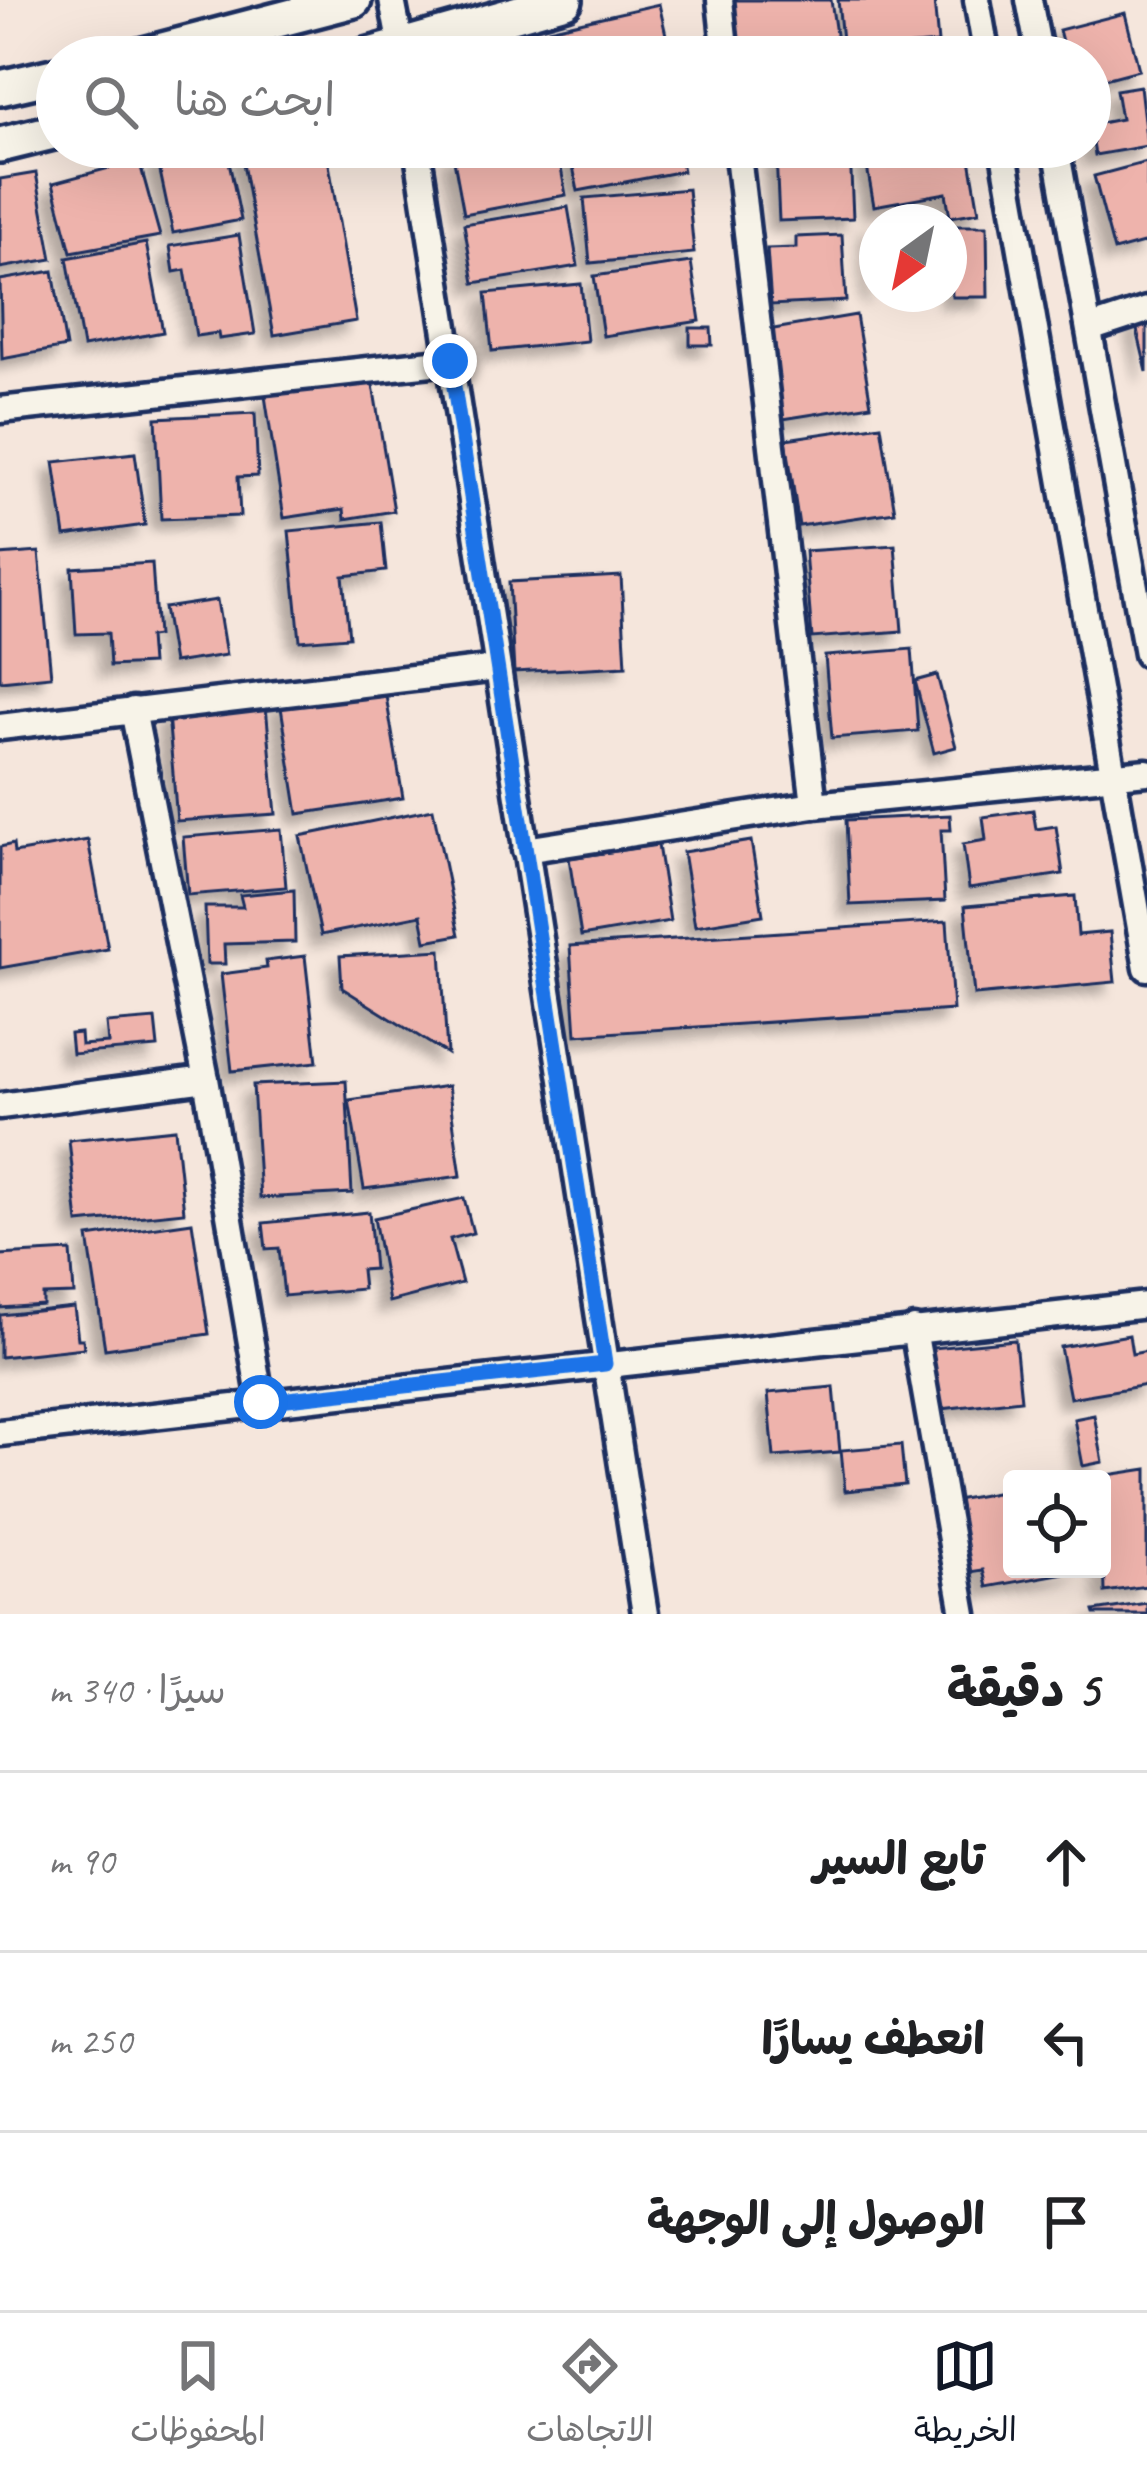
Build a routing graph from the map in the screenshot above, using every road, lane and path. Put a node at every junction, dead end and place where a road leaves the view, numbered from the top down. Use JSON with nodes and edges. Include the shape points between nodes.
{"nodes":[{"id":1,"x":354,"y":0,"type":"edge"},
{"id":2,"x":392,"y":0,"type":"edge"},
{"id":3,"x":565,"y":0,"type":"edge"},
{"id":4,"x":720,"y":0,"type":"edge"},
{"id":5,"x":977,"y":0,"type":"edge"},
{"id":6,"x":1030,"y":0,"type":"edge"},
{"id":7,"x":216,"y":36,"type":"edge"},
{"id":8,"x":399,"y":36,"type":"edge"},
{"id":9,"x":452,"y":36,"type":"edge"},
{"id":10,"x":724,"y":36,"type":"edge"},
{"id":11,"x":983,"y":36,"type":"edge"},
{"id":12,"x":1036,"y":36,"type":"edge"},
{"id":13,"x":36,"y":80,"type":"edge"},
{"id":14,"x":0,"y":88,"type":"edge"},
{"id":15,"x":36,"y":136,"type":"edge"},
{"id":16,"x":0,"y":145,"type":"edge"},
{"id":17,"x":420,"y":168,"type":"edge"},
{"id":18,"x":739,"y":168,"type":"edge"},
{"id":19,"x":1007,"y":168,"type":"edge"},
{"id":20,"x":1060,"y":168,"type":"edge"},
{"id":21,"x":1147,"y":310,"type":"edge"},
{"id":22,"x":1089,"y":328,"type":"junction"},
{"id":23,"x":450,"y":361,"type":"junction"},
{"id":24,"x":0,"y":410,"type":"edge"},
{"id":25,"x":1147,"y":654,"type":"edge"},
{"id":26,"x":497,"y":668,"type":"junction"},
{"id":27,"x":133,"y":710,"type":"junction"},
{"id":28,"x":0,"y":727,"type":"edge"},
{"id":29,"x":1147,"y":772,"type":"edge"},
{"id":30,"x":1111,"y":776,"type":"junction"},
{"id":31,"x":814,"y":805,"type":"junction"},
{"id":32,"x":525,"y":850,"type":"junction"},
{"id":33,"x":1147,"y":968,"type":"edge"},
{"id":34,"x":206,"y":1079,"type":"junction"},
{"id":35,"x":0,"y":1106,"type":"edge"},
{"id":36,"x":1147,"y":1305,"type":"edge"},
{"id":37,"x":914,"y":1329,"type":"junction"},
{"id":38,"x":605,"y":1364,"type":"junction"},
{"id":39,"x":261,"y":1402,"type":"junction"},
{"id":40,"x":0,"y":1433,"type":"edge"},
{"id":41,"x":645,"y":1614,"type":"edge"},
{"id":42,"x":964,"y":1614,"type":"edge"}],
"edges":[{"from":1,"to":7,"type":"main road"},
{"from":2,"to":8,"type":"street"},
{"from":3,"to":9,"type":"main road"},
{"from":4,"to":10,"type":"street"},
{"from":5,"to":11,"type":"street"},
{"from":6,"to":12,"type":"street"},
{"from":13,"to":14,"type":"main road"},
{"from":15,"to":16,"type":"main road"},
{"from":17,"to":23,"type":"street"},
{"from":18,"to":31,"type":"street"},
{"from":19,"to":30,"type":"street"},
{"from":20,"to":22,"type":"street"},
{"from":21,"to":22,"type":"street"},
{"from":22,"to":25,"type":"street"},
{"from":23,"to":24,"type":"street"},
{"from":23,"to":26,"type":"street"},
{"from":26,"to":27,"type":"street"},
{"from":26,"to":32,"type":"street"},
{"from":27,"to":28,"type":"street"},
{"from":27,"to":34,"type":"street"},
{"from":29,"to":30,"type":"street"},
{"from":30,"to":31,"type":"street"},
{"from":30,"to":33,"type":"street"},
{"from":31,"to":32,"type":"street"},
{"from":32,"to":38,"type":"street"},
{"from":34,"to":35,"type":"street"},
{"from":34,"to":39,"type":"street"},
{"from":36,"to":37,"type":"street"},
{"from":37,"to":38,"type":"street"},
{"from":37,"to":42,"type":"street"},
{"from":38,"to":39,"type":"street"},
{"from":38,"to":41,"type":"street"},
{"from":39,"to":40,"type":"street"}]}
